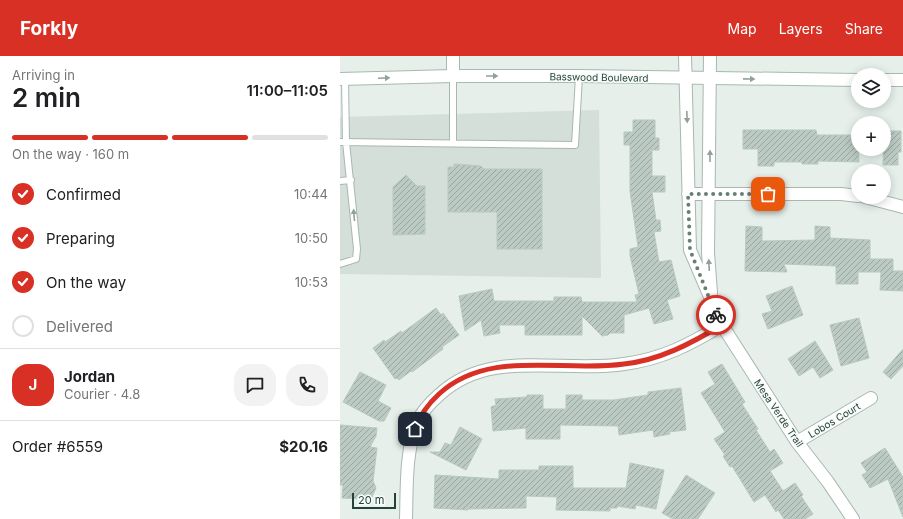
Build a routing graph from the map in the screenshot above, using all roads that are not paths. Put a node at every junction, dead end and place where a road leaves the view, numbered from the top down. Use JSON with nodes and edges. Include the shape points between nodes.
{"nodes":[{"id":1,"x":453,"y":56,"type":"edge"},
{"id":2,"x":685,"y":56,"type":"edge"},
{"id":3,"x":710,"y":56,"type":"edge"},
{"id":4,"x":453,"y":76,"type":"junction"},
{"id":5,"x":579,"y":76,"type":"junction"},
{"id":6,"x":686,"y":78,"type":"junction"},
{"id":7,"x":710,"y":78,"type":"junction"},
{"id":8,"x":342,"y":79,"type":"edge"},
{"id":9,"x":851,"y":80,"type":"edge"},
{"id":10,"x":891,"y":80,"type":"edge"},
{"id":11,"x":903,"y":80,"type":"edge"},
{"id":12,"x":343,"y":142,"type":"edge"},
{"id":13,"x":453,"y":143,"type":"junction"},
{"id":14,"x":351,"y":180,"type":"junction"},
{"id":15,"x":340,"y":181,"type":"edge"},
{"id":16,"x":688,"y":194,"type":"junction"},
{"id":17,"x":710,"y":195,"type":"junction"},
{"id":18,"x":851,"y":195,"type":"edge"},
{"id":19,"x":891,"y":204,"type":"edge"},
{"id":20,"x":903,"y":207,"type":"edge"},
{"id":21,"x":340,"y":264,"type":"edge"},
{"id":22,"x":711,"y":304,"type":"junction"},
{"id":23,"x":722,"y":325,"type":"junction"},
{"id":24,"x":871,"y":398,"type":"dead end"},
{"id":25,"x":797,"y":442,"type":"junction"},
{"id":26,"x":406,"y":519,"type":"edge"},
{"id":27,"x":853,"y":519,"type":"edge"}],
"edges":[{"from":1,"to":4,"type":"street"},
{"from":2,"to":6,"type":"street","name":"Mesa Verde Trail"},
{"from":3,"to":7,"type":"street","name":"Mesa Verde Trail"},
{"from":4,"to":5,"type":"street","name":"Basswood Boulevard","one_way":true},
{"from":8,"to":4,"type":"street","name":"Basswood Boulevard","one_way":true},
{"from":4,"to":13,"type":"lane"},
{"from":5,"to":6,"type":"street","name":"Basswood Boulevard"},
{"from":5,"to":13,"type":"lane","via":[[575,145]]},
{"from":6,"to":7,"type":"street","name":"Basswood Boulevard"},
{"from":6,"to":16,"type":"street","name":"Mesa Verde Trail","one_way":true},
{"from":7,"to":9,"type":"street","name":"Basswood Boulevard","one_way":true},
{"from":17,"to":7,"type":"street","name":"Mesa Verde Trail","one_way":true},
{"from":8,"to":12,"type":"lane"},
{"from":10,"to":11,"type":"street"},
{"from":12,"to":13,"type":"lane"},
{"from":12,"to":14,"type":"lane"},
{"from":14,"to":15,"type":"lane"},
{"from":21,"to":14,"type":"lane","one_way":true,"via":[[356,259]]},
{"from":16,"to":17,"type":"street"},
{"from":16,"to":22,"type":"street","name":"Mesa Verde Trail","via":[[690,250]]},
{"from":17,"to":18,"type":"street"},
{"from":22,"to":17,"type":"street","name":"Mesa Verde Trail","one_way":true,"via":[[708,253]]},
{"from":19,"to":20,"type":"street"},
{"from":22,"to":23,"type":"street","name":"Mesa Verde Trail"},
{"from":23,"to":25,"type":"street","name":"Mesa Verde Trail"},
{"from":23,"to":26,"type":"street","via":[[681,349],[645,361],[603,366],[500,367],[474,372],[451,383],[430,403],[419,419],[412,439]]},
{"from":24,"to":25,"type":"street","name":"Lobos Court"},
{"from":25,"to":27,"type":"street","name":"Mesa Verde Trail"}]}
